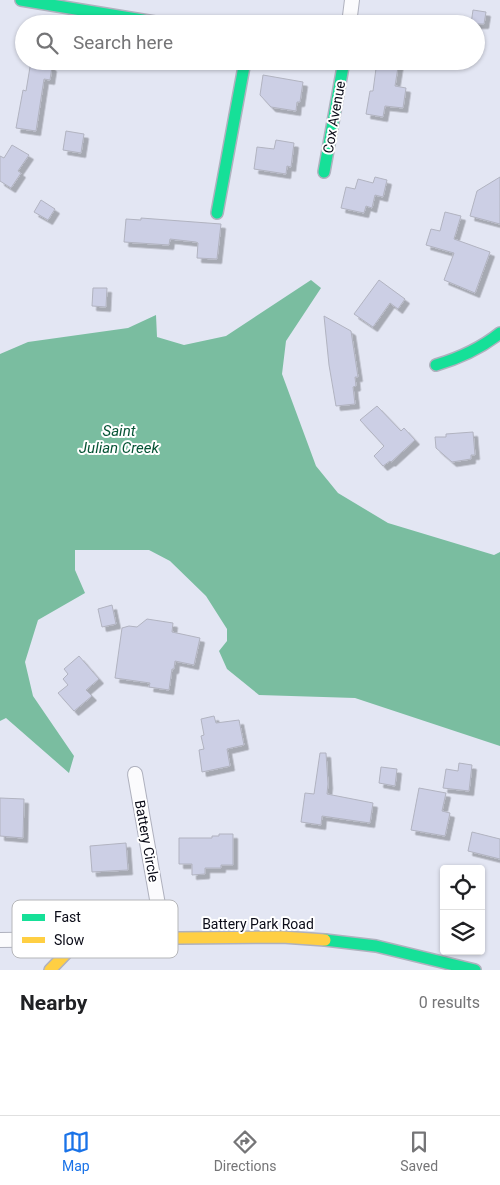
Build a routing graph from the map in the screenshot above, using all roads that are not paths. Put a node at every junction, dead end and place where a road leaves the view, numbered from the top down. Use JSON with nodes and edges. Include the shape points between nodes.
{"nodes":[{"id":1,"x":21,"y":0,"type":"edge"},
{"id":2,"x":352,"y":0,"type":"edge"},
{"id":3,"x":112,"y":15,"type":"edge"},
{"id":4,"x":350,"y":15,"type":"edge"},
{"id":5,"x":242,"y":70,"type":"edge"},
{"id":6,"x":342,"y":70,"type":"edge"},
{"id":7,"x":324,"y":172,"type":"dead end"},
{"id":8,"x":217,"y":213,"type":"dead end"},
{"id":9,"x":500,"y":333,"type":"edge"},
{"id":10,"x":436,"y":365,"type":"dead end"},
{"id":11,"x":135,"y":774,"type":"dead end"},
{"id":12,"x":157,"y":900,"type":"edge"},
{"id":13,"x":178,"y":939,"type":"edge"},
{"id":14,"x":62,"y":958,"type":"edge"},
{"id":15,"x":50,"y":970,"type":"edge"},
{"id":16,"x":475,"y":970,"type":"edge"}],
"edges":[{"from":1,"to":3,"type":"street"},
{"from":2,"to":4,"type":"street"},
{"from":5,"to":8,"type":"street"},
{"from":6,"to":7,"type":"street","name":"Cox Avenue"},
{"from":9,"to":10,"type":"street","via":[[468,355]]},
{"from":11,"to":12,"type":"street","name":"Battery Circle"},
{"from":13,"to":16,"type":"street","name":"Battery Park Road","via":[[282,937],[333,940],[376,946]]},
{"from":14,"to":15,"type":"street"}]}
